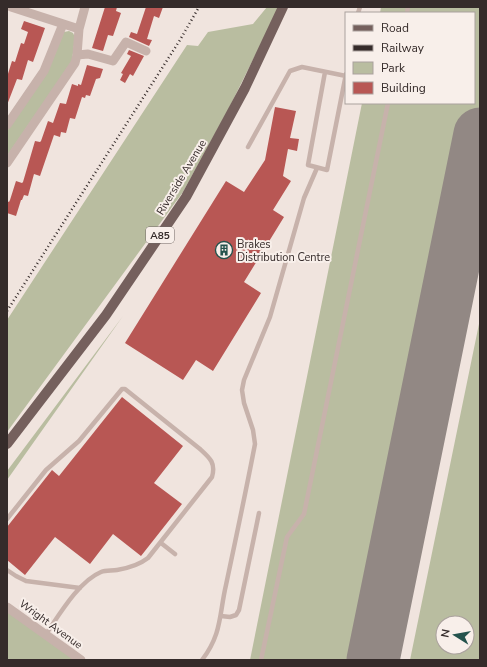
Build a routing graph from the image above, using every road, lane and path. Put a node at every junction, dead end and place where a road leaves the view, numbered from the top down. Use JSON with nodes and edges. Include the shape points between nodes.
{"nodes":[{"id":1,"x":11,"y":7,"type":"edge"},
{"id":2,"x":85,"y":7,"type":"edge"},
{"id":3,"x":283,"y":7,"type":"edge"},
{"id":4,"x":63,"y":24,"type":"junction"},
{"id":5,"x":79,"y":29,"type":"junction"},
{"id":6,"x":146,"y":52,"type":"dead end"},
{"id":7,"x":77,"y":55,"type":"junction"},
{"id":8,"x":325,"y":72,"type":"junction"},
{"id":9,"x":345,"y":75,"type":"edge"},
{"id":10,"x":345,"y":80,"type":"edge"},
{"id":11,"x":388,"y":104,"type":"edge"},
{"id":12,"x":7,"y":125,"type":"edge"},
{"id":13,"x":248,"y":147,"type":"dead end"},
{"id":14,"x":7,"y":163,"type":"edge"},
{"id":15,"x":317,"y":168,"type":"junction"},
{"id":16,"x":7,"y":444,"type":"edge"},
{"id":17,"x":259,"y":513,"type":"dead end"},
{"id":18,"x":7,"y":519,"type":"edge"},
{"id":19,"x":161,"y":543,"type":"junction"},
{"id":20,"x":175,"y":554,"type":"dead end"},
{"id":21,"x":7,"y":570,"type":"edge"},
{"id":22,"x":80,"y":588,"type":"junction"},
{"id":23,"x":7,"y":607,"type":"edge"},
{"id":24,"x":221,"y":616,"type":"junction"},
{"id":25,"x":46,"y":634,"type":"junction"},
{"id":26,"x":81,"y":660,"type":"edge"},
{"id":27,"x":202,"y":660,"type":"edge"},
{"id":28,"x":261,"y":660,"type":"edge"}],
"edges":[{"from":1,"to":4,"type":"street"},
{"from":2,"to":5,"type":"street"},
{"from":3,"to":16,"type":"main road","name":"Riverside Avenue","number":"A85","via":[[245,88],[186,197],[106,315]]},
{"from":4,"to":5,"type":"street"},
{"from":4,"to":12,"type":"street","via":[[44,71]]},
{"from":5,"to":7,"type":"street"},
{"from":6,"to":7,"type":"street","via":[[126,42],[113,61],[88,54]]},
{"from":7,"to":14,"type":"street","via":[[75,63]]},
{"from":8,"to":9,"type":"lane"},
{"from":8,"to":13,"type":"lane","via":[[302,67],[290,70]]},
{"from":8,"to":15,"type":"lane","via":[[308,165]]},
{"from":10,"to":15,"type":"lane","via":[[327,170]]},
{"from":11,"to":28,"type":"lane","via":[[304,514],[287,538]]},
{"from":15,"to":24,"type":"lane","via":[[304,198],[270,317],[242,390],[255,444]]},
{"from":17,"to":24,"type":"lane","via":[[239,610],[236,615]]},
{"from":18,"to":19,"type":"lane","via":[[46,470],[79,441],[117,393],[125,389],[209,456],[213,463],[212,477]]},
{"from":19,"to":20,"type":"lane"},
{"from":19,"to":22,"type":"lane","via":[[140,564],[102,572]]},
{"from":21,"to":22,"type":"lane","via":[[26,581]]},
{"from":22,"to":25,"type":"lane"},
{"from":23,"to":25,"type":"street","name":"Wright Avenue"},
{"from":24,"to":27,"type":"lane","via":[[217,634]]},
{"from":25,"to":26,"type":"street","name":"Wright Avenue"}]}
